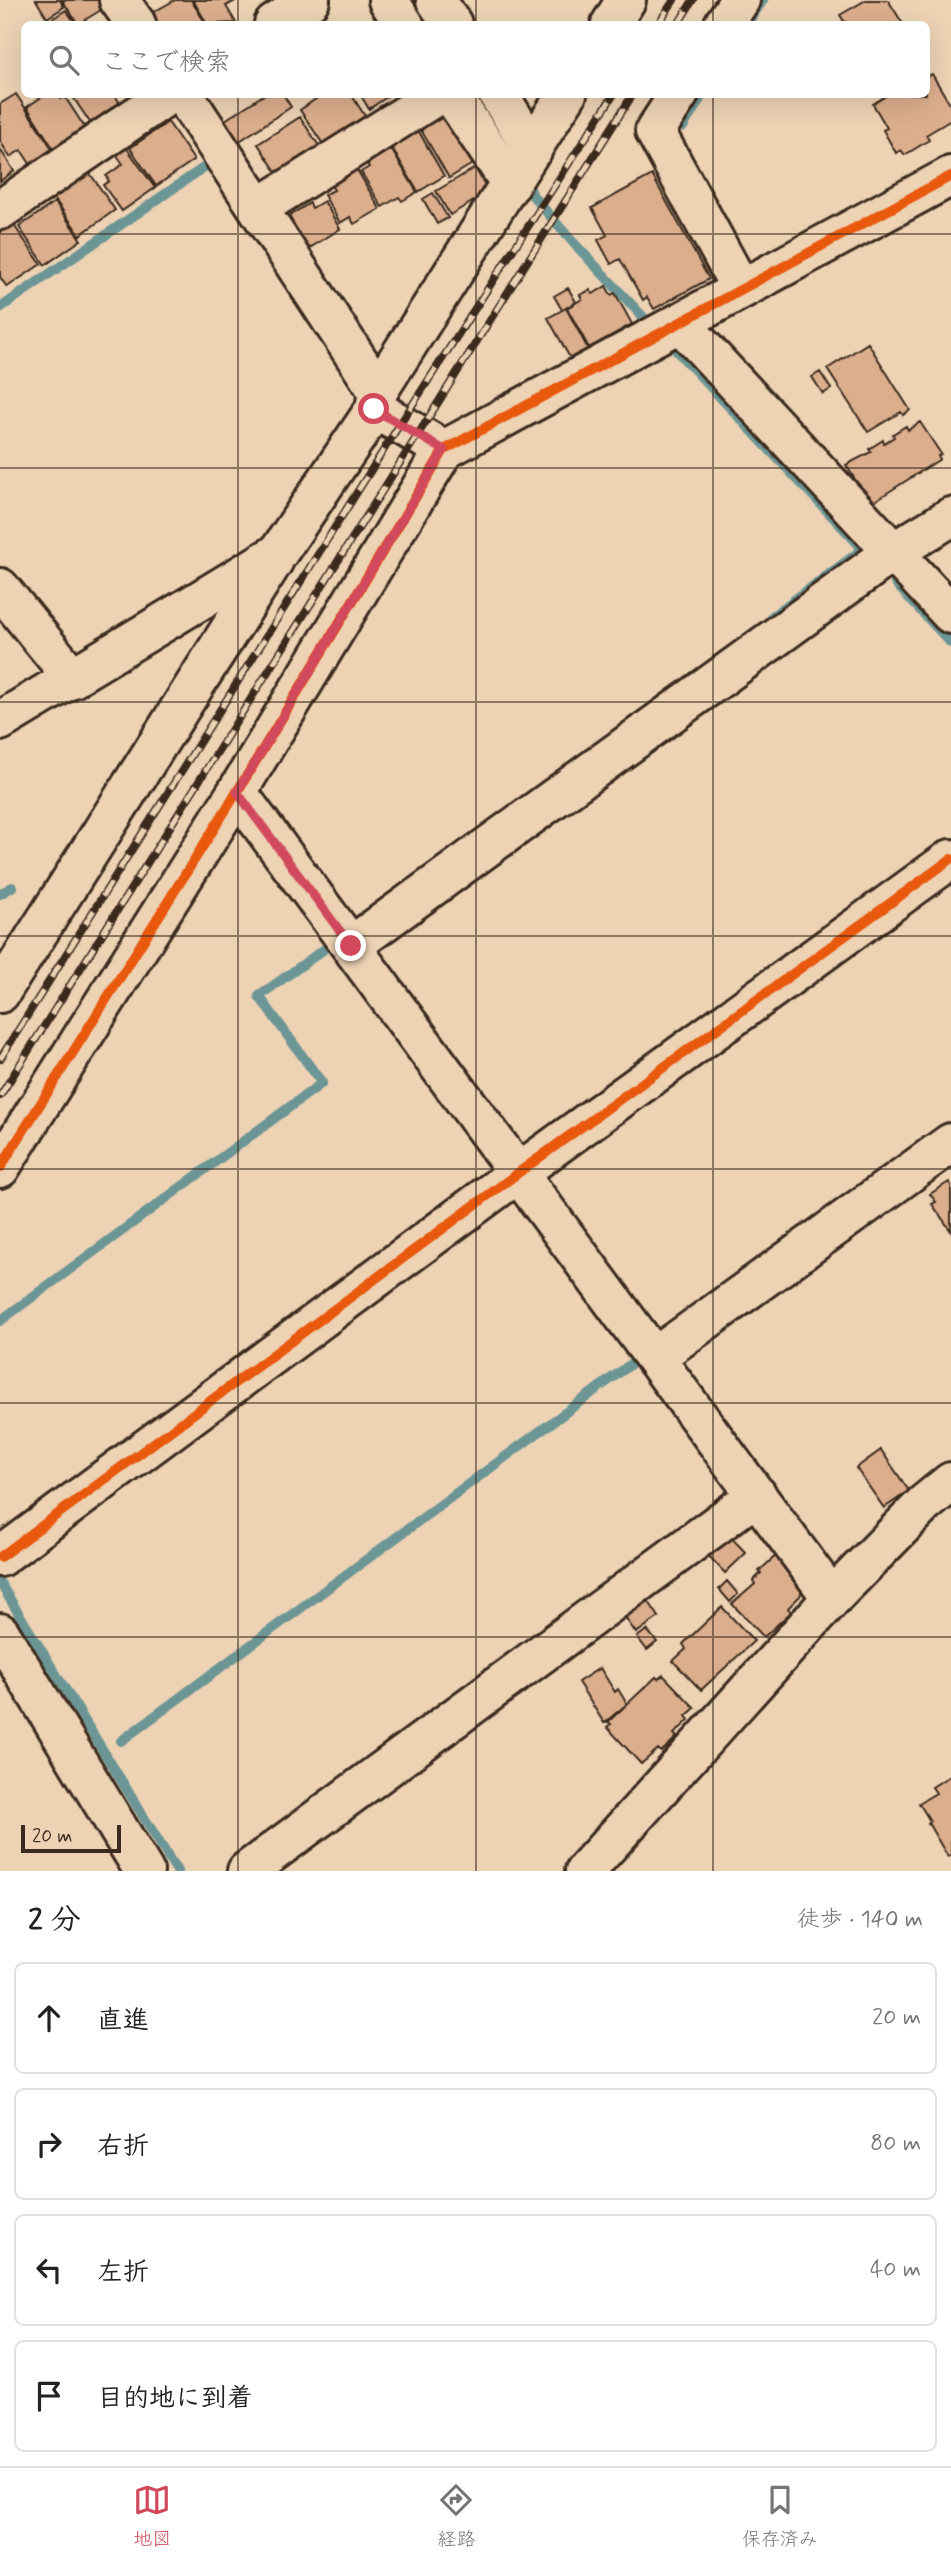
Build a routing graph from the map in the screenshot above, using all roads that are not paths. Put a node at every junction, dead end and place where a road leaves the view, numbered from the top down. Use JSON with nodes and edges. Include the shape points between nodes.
{"nodes":[{"id":1,"x":119,"y":0,"type":"edge"},
{"id":2,"x":310,"y":0,"type":"edge"},
{"id":3,"x":387,"y":0,"type":"edge"},
{"id":4,"x":436,"y":0,"type":"edge"},
{"id":5,"x":626,"y":0,"type":"edge"},
{"id":6,"x":740,"y":0,"type":"edge"},
{"id":7,"x":134,"y":21,"type":"edge"},
{"id":8,"x":278,"y":21,"type":"edge"},
{"id":9,"x":402,"y":21,"type":"edge"},
{"id":10,"x":450,"y":21,"type":"edge"},
{"id":11,"x":613,"y":21,"type":"edge"},
{"id":12,"x":726,"y":21,"type":"edge"},
{"id":13,"x":163,"y":98,"type":"edge"},
{"id":14,"x":186,"y":98,"type":"edge"},
{"id":15,"x":433,"y":98,"type":"edge"},
{"id":16,"x":454,"y":98,"type":"edge"},
{"id":17,"x":501,"y":98,"type":"edge"},
{"id":18,"x":565,"y":98,"type":"edge"},
{"id":19,"x":676,"y":98,"type":"edge"},
{"id":20,"x":533,"y":149,"type":"junction"},
{"id":21,"x":951,"y":176,"type":"edge"},
{"id":22,"x":511,"y":184,"type":"junction"},
{"id":23,"x":258,"y":208,"type":"junction"},
{"id":24,"x":0,"y":210,"type":"edge"},
{"id":25,"x":741,"y":289,"type":"junction"},
{"id":26,"x":680,"y":323,"type":"junction"},
{"id":27,"x":377,"y":400,"type":"junction"},
{"id":28,"x":444,"y":450,"type":"junction"},
{"id":29,"x":951,"y":517,"type":"edge"},
{"id":30,"x":893,"y":552,"type":"junction"},
{"id":31,"x":278,"y":553,"type":"junction"},
{"id":32,"x":0,"y":588,"type":"edge"},
{"id":33,"x":951,"y":614,"type":"edge"},
{"id":34,"x":72,"y":678,"type":"junction"},
{"id":35,"x":0,"y":721,"type":"edge"},
{"id":36,"x":237,"y":792,"type":"junction"},
{"id":37,"x":951,"y":859,"type":"edge"},
{"id":38,"x":351,"y":946,"type":"junction"},
{"id":39,"x":0,"y":993,"type":"edge"},
{"id":40,"x":951,"y":1143,"type":"edge"},
{"id":41,"x":0,"y":1168,"type":"edge"},
{"id":42,"x":518,"y":1173,"type":"junction"},
{"id":43,"x":655,"y":1357,"type":"junction"},
{"id":44,"x":951,"y":1482,"type":"edge"},
{"id":45,"x":757,"y":1495,"type":"junction"},
{"id":46,"x":0,"y":1558,"type":"edge"},
{"id":47,"x":832,"y":1598,"type":"junction"},
{"id":48,"x":0,"y":1633,"type":"edge"},
{"id":49,"x":144,"y":1871,"type":"edge"},
{"id":50,"x":247,"y":1871,"type":"edge"},
{"id":51,"x":585,"y":1871,"type":"edge"}],
"edges":[{"from":1,"to":7,"type":"street"},
{"from":2,"to":8,"type":"street"},
{"from":3,"to":9,"type":"street"},
{"from":4,"to":10,"type":"street"},
{"from":5,"to":11,"type":"street"},
{"from":6,"to":12,"type":"street"},
{"from":13,"to":24,"type":"street"},
{"from":14,"to":23,"type":"street"},
{"from":15,"to":23,"type":"street"},
{"from":16,"to":22,"type":"street"},
{"from":17,"to":20,"type":"street"},
{"from":18,"to":20,"type":"street"},
{"from":19,"to":25,"type":"street","via":[[655,131]]},
{"from":20,"to":22,"type":"street"},
{"from":21,"to":25,"type":"street"},
{"from":22,"to":27,"type":"street"},
{"from":23,"to":27,"type":"street"},
{"from":25,"to":26,"type":"street"},
{"from":26,"to":28,"type":"street"},
{"from":26,"to":30,"type":"street"},
{"from":27,"to":28,"type":"street"},
{"from":27,"to":31,"type":"street"},
{"from":28,"to":36,"type":"street"},
{"from":29,"to":30,"type":"street"},
{"from":30,"to":33,"type":"street"},
{"from":30,"to":38,"type":"street"},
{"from":31,"to":34,"type":"street"},
{"from":31,"to":39,"type":"street"},
{"from":32,"to":34,"type":"street"},
{"from":34,"to":35,"type":"street"},
{"from":36,"to":38,"type":"street"},
{"from":36,"to":41,"type":"street"},
{"from":37,"to":42,"type":"street"},
{"from":38,"to":42,"type":"street"},
{"from":40,"to":43,"type":"street"},
{"from":42,"to":43,"type":"street"},
{"from":42,"to":46,"type":"street"},
{"from":43,"to":45,"type":"street"},
{"from":44,"to":47,"type":"street"},
{"from":45,"to":47,"type":"street"},
{"from":45,"to":50,"type":"street"},
{"from":47,"to":51,"type":"street"},
{"from":48,"to":49,"type":"street"}]}
